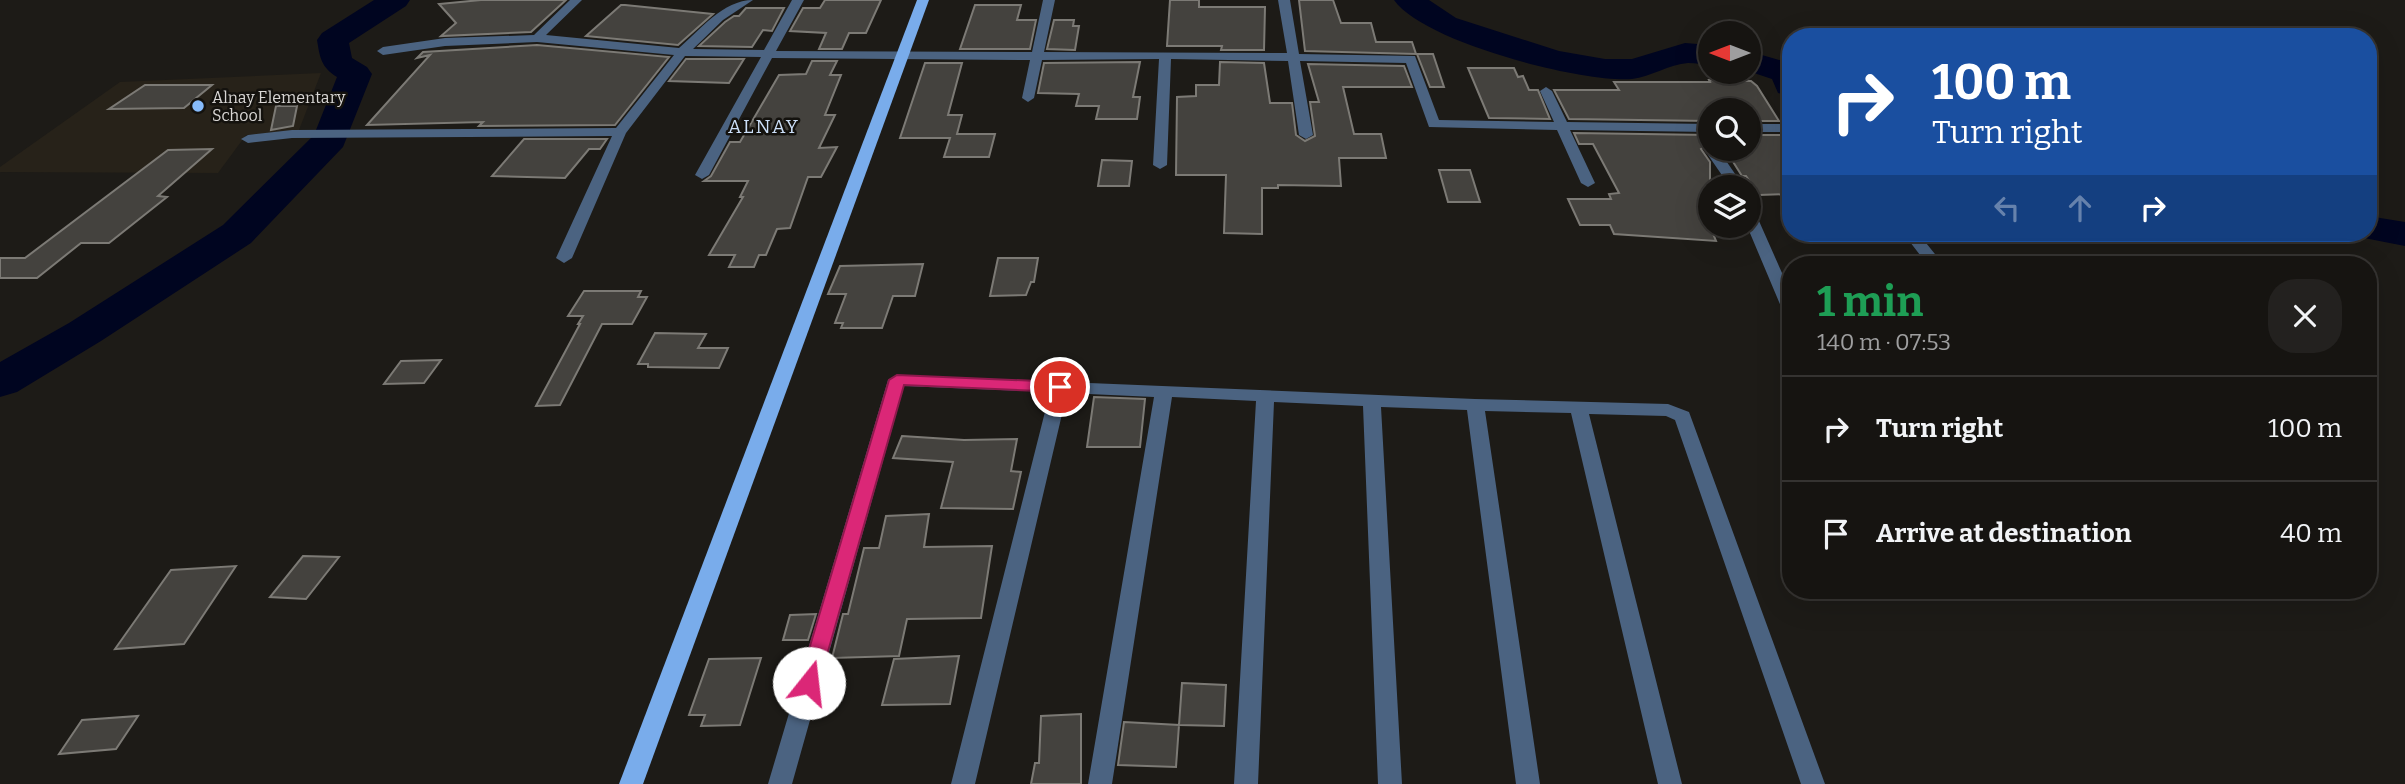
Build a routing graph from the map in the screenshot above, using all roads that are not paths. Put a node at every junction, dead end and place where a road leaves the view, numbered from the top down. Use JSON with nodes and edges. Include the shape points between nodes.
{"nodes":[{"id":1,"x":576,"y":0,"type":"edge"},
{"id":2,"x":747,"y":0,"type":"edge"},
{"id":3,"x":798,"y":0,"type":"edge"},
{"id":4,"x":923,"y":0,"type":"edge"},
{"id":5,"x":1049,"y":0,"type":"edge"},
{"id":6,"x":1284,"y":0,"type":"edge"},
{"id":7,"x":537,"y":38,"type":"junction"},
{"id":8,"x":383,"y":51,"type":"dead end"},
{"id":9,"x":681,"y":52,"type":"junction"},
{"id":10,"x":768,"y":54,"type":"junction"},
{"id":11,"x":1165,"y":55,"type":"junction"},
{"id":12,"x":1037,"y":56,"type":"junction"},
{"id":13,"x":1292,"y":56,"type":"junction"},
{"id":14,"x":900,"y":57,"type":"junction"},
{"id":15,"x":1546,"y":91,"type":"dead end"},
{"id":16,"x":1028,"y":98,"type":"dead end"},
{"id":17,"x":1563,"y":126,"type":"junction"},
{"id":18,"x":1698,"y":127,"type":"edge"},
{"id":19,"x":1761,"y":128,"type":"edge"},
{"id":20,"x":1782,"y":128,"type":"edge"},
{"id":21,"x":620,"y":132,"type":"junction"},
{"id":22,"x":1306,"y":135,"type":"dead end"},
{"id":23,"x":248,"y":139,"type":"dead end"},
{"id":24,"x":1160,"y":165,"type":"dead end"},
{"id":25,"x":702,"y":175,"type":"dead end"},
{"id":26,"x":1588,"y":183,"type":"dead end"},
{"id":27,"x":1759,"y":238,"type":"edge"},
{"id":28,"x":1917,"y":242,"type":"edge"},
{"id":29,"x":1929,"y":256,"type":"edge"},
{"id":30,"x":564,"y":258,"type":"dead end"},
{"id":31,"x":1782,"y":291,"type":"edge"},
{"id":32,"x":1060,"y":387,"type":"junction"},
{"id":33,"x":1164,"y":391,"type":"junction"},
{"id":34,"x":1265,"y":396,"type":"junction"},
{"id":35,"x":1372,"y":400,"type":"junction"},
{"id":36,"x":1475,"y":405,"type":"junction"},
{"id":37,"x":1579,"y":408,"type":"junction"},
{"id":38,"x":631,"y":784,"type":"edge"},
{"id":39,"x":780,"y":784,"type":"edge"},
{"id":40,"x":963,"y":784,"type":"edge"},
{"id":41,"x":1100,"y":784,"type":"edge"},
{"id":42,"x":1247,"y":784,"type":"edge"},
{"id":43,"x":1390,"y":784,"type":"edge"},
{"id":44,"x":1528,"y":784,"type":"edge"},
{"id":45,"x":1670,"y":784,"type":"edge"},
{"id":46,"x":1813,"y":784,"type":"edge"}],
"edges":[{"from":1,"to":7,"type":"street"},
{"from":2,"to":9,"type":"street"},
{"from":3,"to":10,"type":"street"},
{"from":4,"to":14,"type":"main road"},
{"from":5,"to":12,"type":"street"},
{"from":6,"to":13,"type":"street"},
{"from":7,"to":8,"type":"street","via":[[445,42]]},
{"from":7,"to":9,"type":"street"},
{"from":9,"to":10,"type":"street"},
{"from":9,"to":21,"type":"street"},
{"from":10,"to":14,"type":"street"},
{"from":10,"to":25,"type":"street"},
{"from":11,"to":12,"type":"street"},
{"from":11,"to":13,"type":"street"},
{"from":11,"to":24,"type":"street"},
{"from":12,"to":14,"type":"street"},
{"from":12,"to":16,"type":"street"},
{"from":13,"to":17,"type":"street","via":[[1411,59],[1434,124]]},
{"from":13,"to":22,"type":"street"},
{"from":14,"to":38,"type":"main road"},
{"from":15,"to":17,"type":"street"},
{"from":17,"to":18,"type":"street"},
{"from":17,"to":26,"type":"street"},
{"from":19,"to":20,"type":"street"},
{"from":21,"to":23,"type":"street","via":[[292,134]]},
{"from":21,"to":30,"type":"street"},
{"from":27,"to":31,"type":"street"},
{"from":28,"to":29,"type":"street"},
{"from":32,"to":33,"type":"street"},
{"from":32,"to":39,"type":"street","via":[[897,380]]},
{"from":32,"to":40,"type":"street"},
{"from":33,"to":34,"type":"street"},
{"from":33,"to":41,"type":"street"},
{"from":34,"to":35,"type":"street"},
{"from":34,"to":42,"type":"street"},
{"from":35,"to":36,"type":"street"},
{"from":35,"to":43,"type":"street"},
{"from":36,"to":37,"type":"street"},
{"from":36,"to":44,"type":"street"},
{"from":37,"to":45,"type":"street"},
{"from":37,"to":46,"type":"street","via":[[1668,410],[1683,416]]}]}
